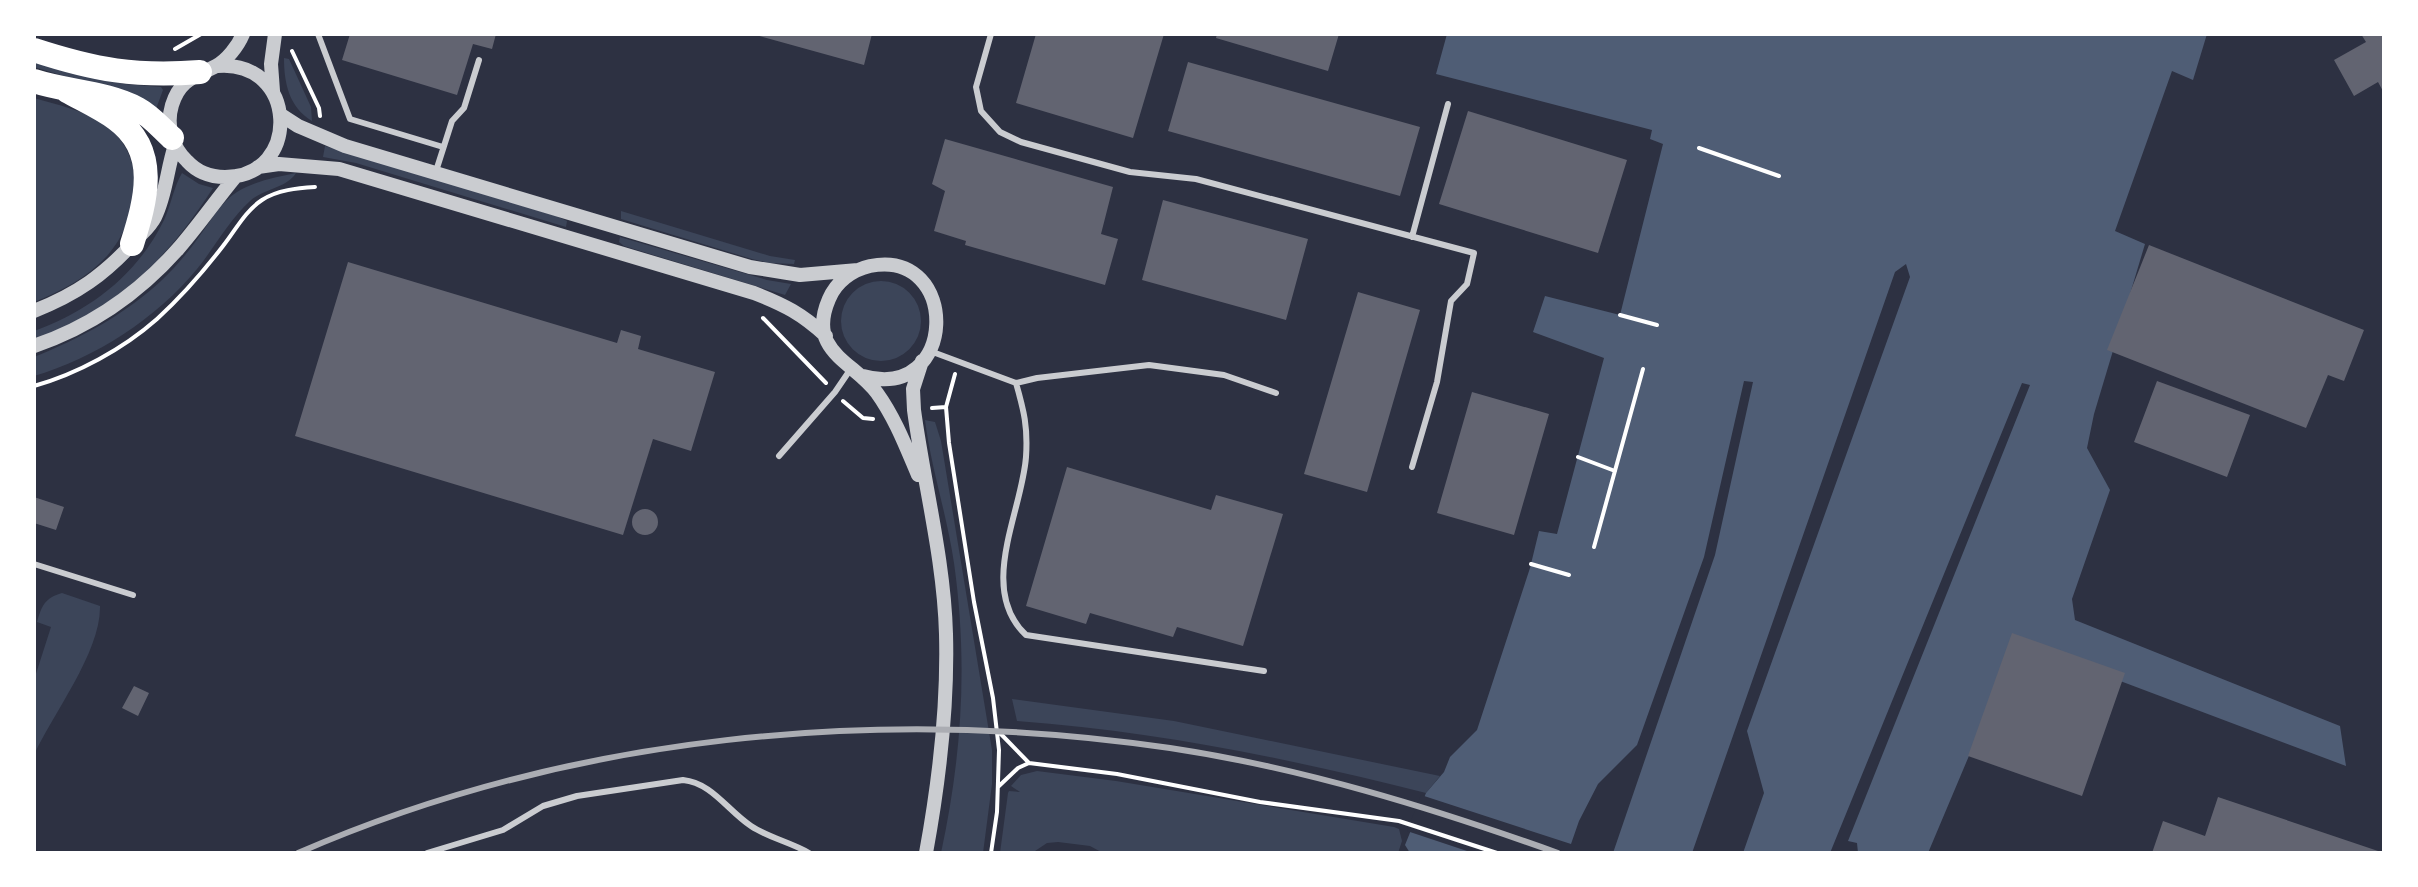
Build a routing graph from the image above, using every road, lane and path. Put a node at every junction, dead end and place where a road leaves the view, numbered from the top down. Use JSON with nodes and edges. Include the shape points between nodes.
{"nodes":[{"id":1,"x":243,"y":34,"type":"edge"},
{"id":2,"x":318,"y":34,"type":"edge"},
{"id":3,"x":991,"y":34,"type":"edge"},
{"id":4,"x":274,"y":38,"type":"edge"},
{"id":5,"x":34,"y":50,"type":"edge"},
{"id":6,"x":479,"y":60,"type":"dead end"},
{"id":7,"x":208,"y":69,"type":"junction"},
{"id":8,"x":34,"y":81,"type":"edge"},
{"id":9,"x":67,"y":91,"type":"junction"},
{"id":10,"x":273,"y":92,"type":"junction"},
{"id":11,"x":1448,"y":104,"type":"dead end"},
{"id":12,"x":281,"y":115,"type":"junction"},
{"id":13,"x":318,"y":135,"type":"junction"},
{"id":14,"x":174,"y":142,"type":"junction"},
{"id":15,"x":443,"y":147,"type":"junction"},
{"id":16,"x":1699,"y":148,"type":"dead end"},
{"id":17,"x":309,"y":165,"type":"junction"},
{"id":18,"x":258,"y":167,"type":"junction"},
{"id":19,"x":435,"y":173,"type":"junction"},
{"id":20,"x":236,"y":176,"type":"junction"},
{"id":21,"x":1779,"y":176,"type":"dead end"},
{"id":22,"x":323,"y":187,"type":"dead end"},
{"id":23,"x":301,"y":188,"type":"junction"},
{"id":24,"x":1412,"y":237,"type":"junction"},
{"id":25,"x":132,"y":244,"type":"junction"},
{"id":26,"x":858,"y":270,"type":"junction"},
{"id":27,"x":34,"y":311,"type":"edge"},
{"id":28,"x":756,"y":312,"type":"dead end"},
{"id":29,"x":1620,"y":315,"type":"dead end"},
{"id":30,"x":1657,"y":325,"type":"dead end"},
{"id":31,"x":826,"y":336,"type":"junction"},
{"id":32,"x":34,"y":346,"type":"edge"},
{"id":33,"x":926,"y":356,"type":"junction"},
{"id":34,"x":959,"y":360,"type":"junction"},
{"id":35,"x":1643,"y":369,"type":"dead end"},
{"id":36,"x":857,"y":373,"type":"junction"},
{"id":37,"x":1016,"y":383,"type":"junction"},
{"id":38,"x":34,"y":386,"type":"edge"},
{"id":39,"x":835,"y":392,"type":"junction"},
{"id":40,"x":1276,"y":393,"type":"dead end"},
{"id":41,"x":946,"y":407,"type":"junction"},
{"id":42,"x":914,"y":410,"type":"junction"},
{"id":43,"x":891,"y":415,"type":"junction"},
{"id":44,"x":779,"y":456,"type":"dead end"},
{"id":45,"x":1578,"y":457,"type":"dead end"},
{"id":46,"x":1412,"y":467,"type":"dead end"},
{"id":47,"x":1615,"y":471,"type":"junction"},
{"id":48,"x":926,"y":491,"type":"junction"},
{"id":49,"x":1594,"y":547,"type":"dead end"},
{"id":50,"x":34,"y":564,"type":"edge"},
{"id":51,"x":1531,"y":564,"type":"dead end"},
{"id":52,"x":1569,"y":575,"type":"dead end"},
{"id":53,"x":133,"y":595,"type":"dead end"},
{"id":54,"x":1264,"y":671,"type":"dead end"},
{"id":55,"x":997,"y":730,"type":"junction"},
{"id":56,"x":1029,"y":763,"type":"junction"},
{"id":57,"x":998,"y":786,"type":"junction"},
{"id":58,"x":427,"y":853,"type":"edge"},
{"id":59,"x":809,"y":853,"type":"edge"},
{"id":60,"x":926,"y":853,"type":"edge"},
{"id":61,"x":991,"y":853,"type":"edge"},
{"id":62,"x":1497,"y":853,"type":"edge"}],
"edges":[{"from":1,"to":7,"type":"street","via":[[234,50]]},
{"from":2,"to":15,"type":"lane","via":[[350,119]]},
{"from":3,"to":24,"type":"lane","via":[[976,87],[981,111],[1000,132],[1130,172],[1196,179]]},
{"from":4,"to":10,"type":"street"},
{"from":4,"to":13,"type":"path","via":[[290,46],[319,108]]},
{"from":5,"to":7,"type":"highway","via":[[114,72],[154,76]]},
{"from":6,"to":15,"type":"lane","via":[[464,108],[452,121]]},
{"from":7,"to":10,"type":"street","via":[[233,66],[248,71]]},
{"from":7,"to":14,"type":"street","via":[[184,84],[174,100]]},
{"from":8,"to":9,"type":"highway"},
{"from":9,"to":14,"type":"highway","via":[[101,95],[137,109]]},
{"from":9,"to":25,"type":"highway","via":[[119,121],[146,158],[146,195]]},
{"from":10,"to":12,"type":"street"},
{"from":11,"to":24,"type":"lane"},
{"from":12,"to":13,"type":"street"},
{"from":12,"to":18,"type":"street","via":[[276,144]]},
{"from":13,"to":19,"type":"street"},
{"from":14,"to":20,"type":"street","via":[[183,158],[201,171]]},
{"from":14,"to":25,"type":"street","via":[[156,215]]},
{"from":15,"to":19,"type":"lane"},
{"from":16,"to":21,"type":"path"},
{"from":17,"to":18,"type":"street"},
{"from":17,"to":23,"type":"path"},
{"from":17,"to":31,"type":"street","via":[[339,169],[754,293],[797,311]]},
{"from":18,"to":20,"type":"street"},
{"from":19,"to":26,"type":"street","via":[[776,273]]},
{"from":20,"to":32,"type":"street","via":[[144,284],[108,311]]},
{"from":22,"to":23,"type":"path"},
{"from":23,"to":38,"type":"path","via":[[261,200],[155,320],[117,348]]},
{"from":24,"to":46,"type":"lane","via":[[1474,253],[1467,284],[1451,301],[1437,382]]},
{"from":25,"to":27,"type":"street","via":[[90,283]]},
{"from":26,"to":31,"type":"street","via":[[830,297]]},
{"from":26,"to":33,"type":"street","via":[[893,267],[924,284],[938,316],[937,334]]},
{"from":28,"to":39,"type":"path"},
{"from":29,"to":30,"type":"path"},
{"from":31,"to":36,"type":"street","via":[[835,355]]},
{"from":33,"to":34,"type":"lane"},
{"from":33,"to":36,"type":"street","via":[[895,377]]},
{"from":33,"to":42,"type":"street","via":[[913,389]]},
{"from":34,"to":37,"type":"lane"},
{"from":34,"to":41,"type":"path"},
{"from":35,"to":47,"type":"path"},
{"from":36,"to":39,"type":"lane"},
{"from":36,"to":43,"type":"street"},
{"from":37,"to":40,"type":"lane","via":[[1149,365],[1224,375]]},
{"from":37,"to":54,"type":"lane","via":[[1027,420],[1026,460],[1004,566],[1005,601],[1014,624],[1026,635]]},
{"from":39,"to":43,"type":"path","via":[[863,418]]},
{"from":39,"to":44,"type":"lane"},
{"from":41,"to":42,"type":"path"},
{"from":41,"to":55,"type":"path"},
{"from":42,"to":48,"type":"street"},
{"from":43,"to":48,"type":"street"},
{"from":45,"to":47,"type":"path"},
{"from":47,"to":49,"type":"path"},
{"from":48,"to":60,"type":"street","via":[[946,634],[941,746]]},
{"from":50,"to":53,"type":"lane"},
{"from":51,"to":52,"type":"path"},
{"from":55,"to":56,"type":"path"},
{"from":55,"to":57,"type":"path"},
{"from":56,"to":57,"type":"path"},
{"from":56,"to":62,"type":"path","via":[[1399,821]]},
{"from":57,"to":61,"type":"path"},
{"from":58,"to":59,"type":"lane","via":[[503,830],[543,806],[577,796],[683,780],[696,781],[749,825]]}]}
